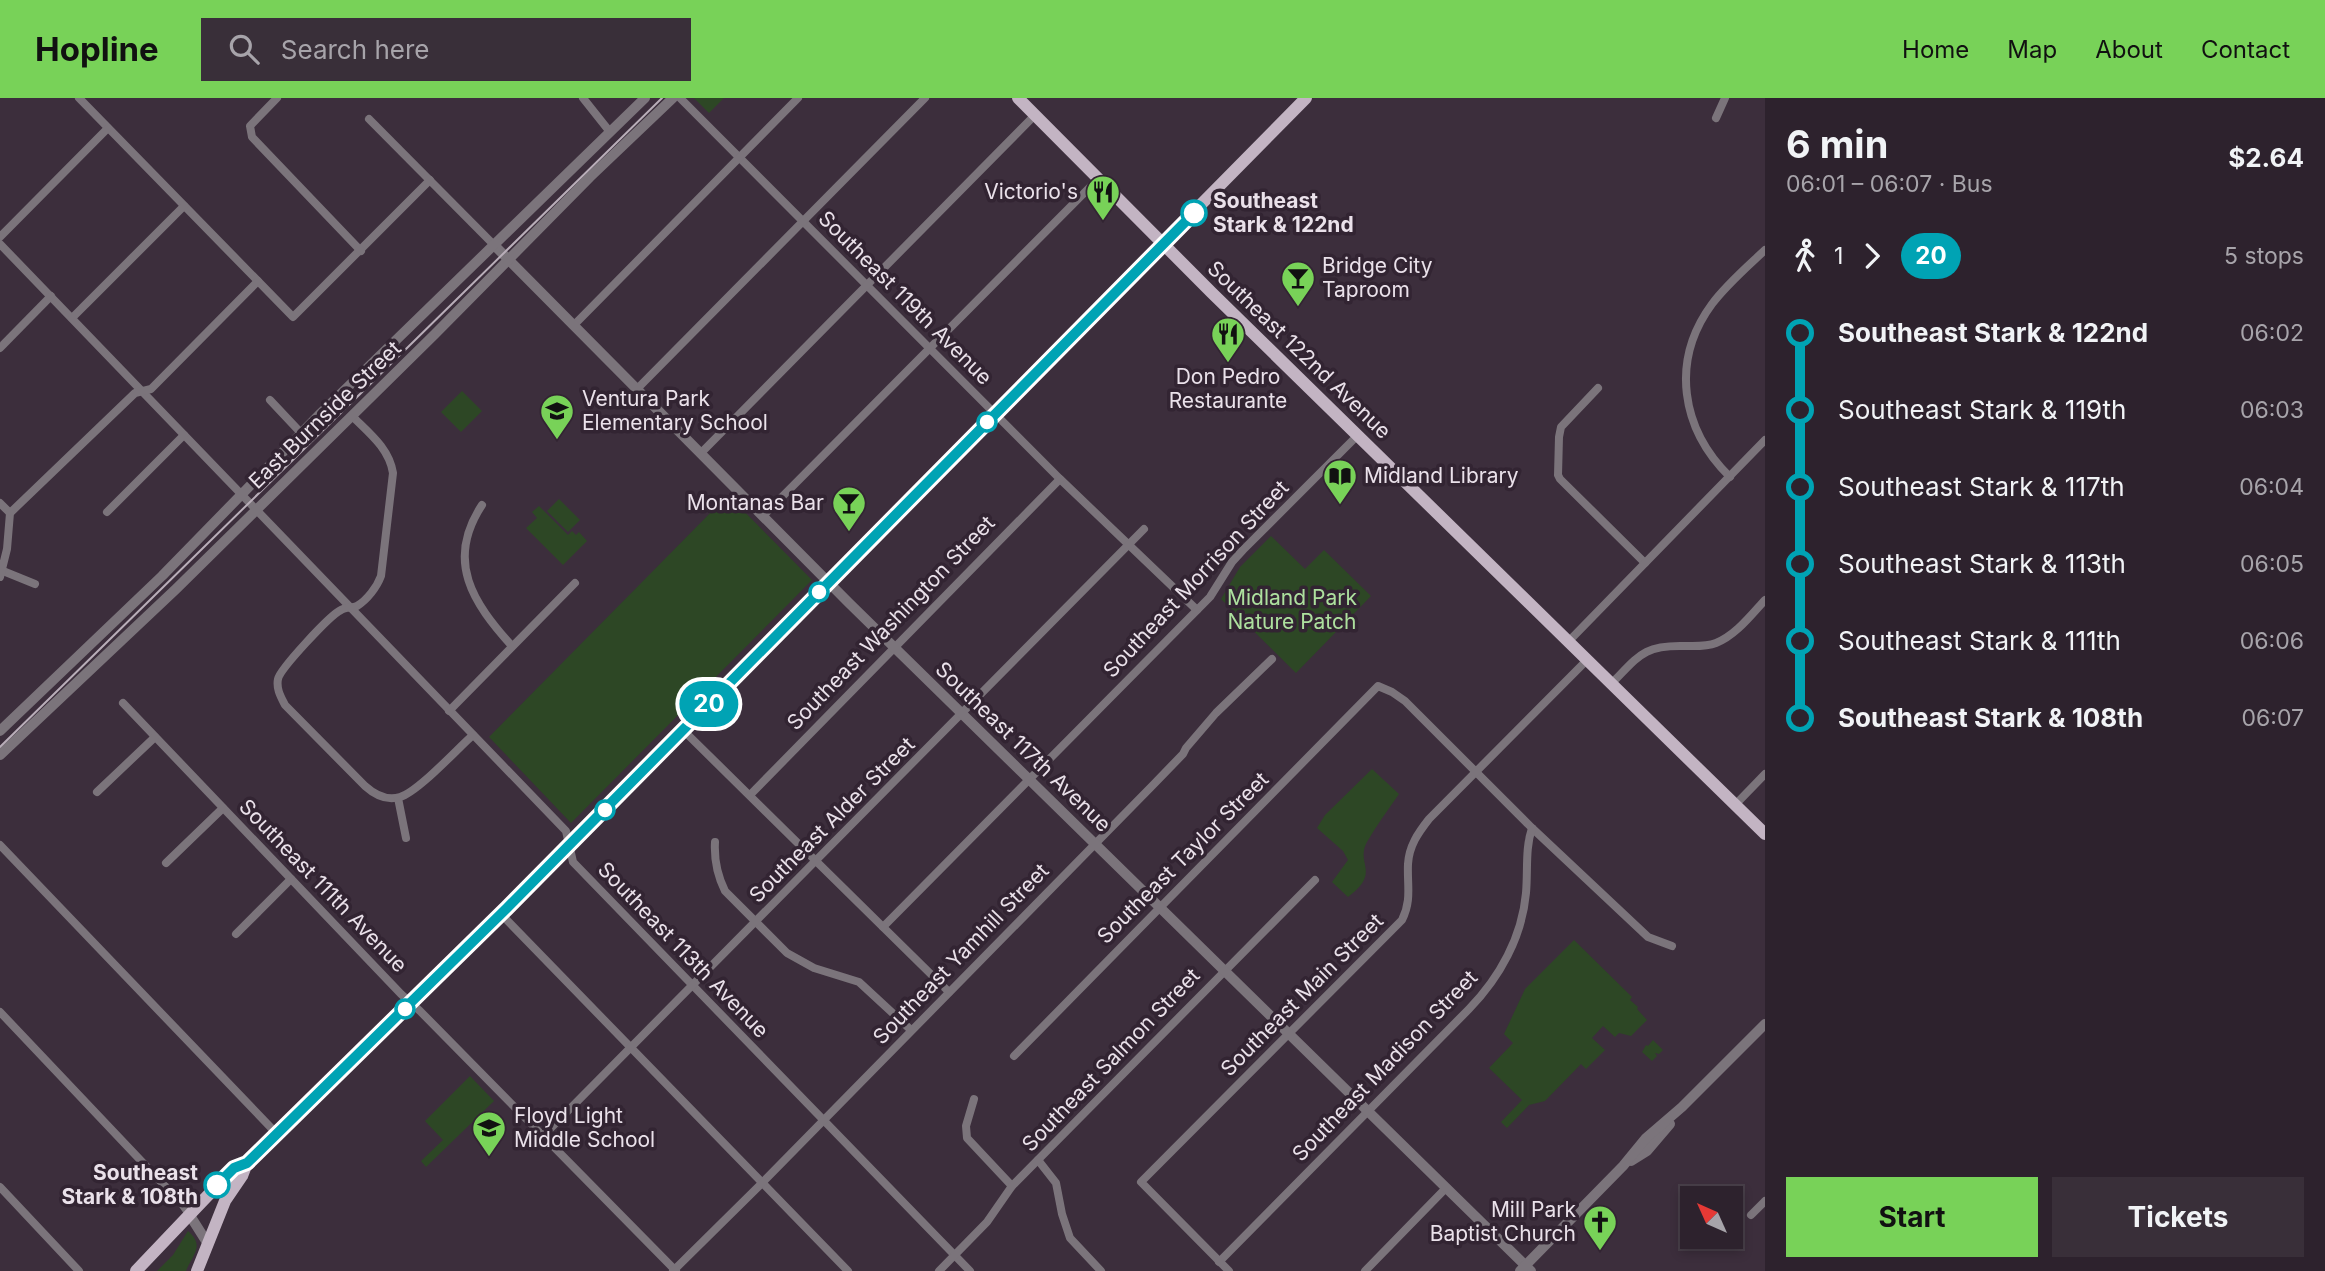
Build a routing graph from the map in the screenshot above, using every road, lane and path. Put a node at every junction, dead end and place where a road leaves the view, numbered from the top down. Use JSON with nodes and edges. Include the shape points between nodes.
{"nodes":[{"id":1,"x":79,"y":98,"type":"edge"},
{"id":2,"x":277,"y":98,"type":"edge"},
{"id":3,"x":583,"y":98,"type":"edge"},
{"id":4,"x":645,"y":98,"type":"edge"},
{"id":5,"x":673,"y":98,"type":"edge"},
{"id":6,"x":680,"y":98,"type":"edge"},
{"id":7,"x":798,"y":98,"type":"edge"},
{"id":8,"x":925,"y":98,"type":"edge"},
{"id":9,"x":1018,"y":98,"type":"edge"},
{"id":10,"x":1306,"y":98,"type":"edge"},
{"id":11,"x":1725,"y":98,"type":"edge"},
{"id":12,"x":1035,"y":115,"type":"junction"},
{"id":13,"x":1716,"y":118,"type":"dead end"},
{"id":14,"x":369,"y":119,"type":"dead end"},
{"id":15,"x":108,"y":128,"type":"junction"},
{"id":16,"x":610,"y":132,"type":"junction"},
{"id":17,"x":739,"y":157,"type":"junction"},
{"id":18,"x":1098,"y":179,"type":"junction"},
{"id":19,"x":430,"y":180,"type":"junction"},
{"id":20,"x":184,"y":206,"type":"junction"},
{"id":21,"x":803,"y":221,"type":"junction"},
{"id":22,"x":0,"y":237,"type":"edge"},
{"id":23,"x":0,"y":244,"type":"edge"},
{"id":24,"x":1163,"y":244,"type":"junction"},
{"id":25,"x":494,"y":245,"type":"junction"},
{"id":26,"x":1765,"y":250,"type":"edge"},
{"id":27,"x":361,"y":251,"type":"junction"},
{"id":28,"x":509,"y":260,"type":"junction"},
{"id":29,"x":258,"y":281,"type":"junction"},
{"id":30,"x":866,"y":285,"type":"junction"},
{"id":31,"x":51,"y":296,"type":"junction"},
{"id":32,"x":72,"y":318,"type":"junction"},
{"id":33,"x":574,"y":325,"type":"junction"},
{"id":34,"x":0,"y":348,"type":"edge"},
{"id":35,"x":930,"y":349,"type":"junction"},
{"id":36,"x":1598,"y":388,"type":"dead end"},
{"id":37,"x":637,"y":389,"type":"junction"},
{"id":38,"x":143,"y":391,"type":"junction"},
{"id":39,"x":270,"y":400,"type":"dead end"},
{"id":40,"x":995,"y":414,"type":"junction"},
{"id":41,"x":352,"y":416,"type":"junction"},
{"id":42,"x":302,"y":433,"type":"junction"},
{"id":43,"x":184,"y":435,"type":"junction"},
{"id":44,"x":1358,"y":435,"type":"junction"},
{"id":45,"x":1765,"y":440,"type":"edge"},
{"id":46,"x":701,"y":453,"type":"junction"},
{"id":47,"x":1730,"y":477,"type":"junction"},
{"id":48,"x":1060,"y":479,"type":"junction"},
{"id":49,"x":240,"y":494,"type":"junction"},
{"id":50,"x":0,"y":503,"type":"edge"},
{"id":51,"x":482,"y":505,"type":"dead end"},
{"id":52,"x":256,"y":510,"type":"junction"},
{"id":53,"x":107,"y":512,"type":"dead end"},
{"id":54,"x":10,"y":513,"type":"junction"},
{"id":55,"x":763,"y":516,"type":"junction"},
{"id":56,"x":1144,"y":529,"type":"dead end"},
{"id":57,"x":1129,"y":544,"type":"junction"},
{"id":58,"x":1645,"y":563,"type":"junction"},
{"id":59,"x":1,"y":574,"type":"edge"},
{"id":60,"x":575,"y":583,"type":"dead end"},
{"id":61,"x":828,"y":583,"type":"junction"},
{"id":62,"x":35,"y":584,"type":"dead end"},
{"id":63,"x":1765,"y":600,"type":"edge"},
{"id":64,"x":350,"y":608,"type":"junction"},
{"id":65,"x":1197,"y":610,"type":"junction"},
{"id":66,"x":1568,"y":642,"type":"junction"},
{"id":67,"x":512,"y":646,"type":"junction"},
{"id":68,"x":894,"y":647,"type":"junction"},
{"id":69,"x":1272,"y":659,"type":"dead end"},
{"id":70,"x":1587,"y":660,"type":"junction"},
{"id":71,"x":1611,"y":684,"type":"junction"},
{"id":72,"x":123,"y":703,"type":"dead end"},
{"id":73,"x":449,"y":710,"type":"junction"},
{"id":74,"x":961,"y":713,"type":"junction"},
{"id":75,"x":683,"y":730,"type":"junction"},
{"id":76,"x":0,"y":732,"type":"edge"},
{"id":77,"x":472,"y":734,"type":"junction"},
{"id":78,"x":155,"y":737,"type":"junction"},
{"id":79,"x":0,"y":755,"type":"edge"},
{"id":80,"x":1476,"y":772,"type":"junction"},
{"id":81,"x":1765,"y":774,"type":"edge"},
{"id":82,"x":1028,"y":779,"type":"junction"},
{"id":83,"x":97,"y":792,"type":"dead end"},
{"id":84,"x":750,"y":795,"type":"junction"},
{"id":85,"x":398,"y":798,"type":"junction"},
{"id":86,"x":1735,"y":805,"type":"junction"},
{"id":87,"x":223,"y":808,"type":"junction"},
{"id":88,"x":1532,"y":828,"type":"junction"},
{"id":89,"x":1765,"y":834,"type":"edge"},
{"id":90,"x":406,"y":838,"type":"dead end"},
{"id":91,"x":715,"y":842,"type":"dead end"},
{"id":92,"x":1094,"y":843,"type":"junction"},
{"id":93,"x":0,"y":845,"type":"edge"},
{"id":94,"x":569,"y":846,"type":"junction"},
{"id":95,"x":817,"y":861,"type":"junction"},
{"id":96,"x":166,"y":863,"type":"dead end"},
{"id":97,"x":291,"y":879,"type":"junction"},
{"id":98,"x":1315,"y":880,"type":"dead end"},
{"id":99,"x":1159,"y":906,"type":"junction"},
{"id":100,"x":501,"y":914,"type":"junction"},
{"id":101,"x":755,"y":922,"type":"junction"},
{"id":102,"x":883,"y":927,"type":"junction"},
{"id":103,"x":236,"y":934,"type":"dead end"},
{"id":104,"x":1672,"y":946,"type":"dead end"},
{"id":105,"x":1224,"y":970,"type":"junction"},
{"id":106,"x":693,"y":986,"type":"junction"},
{"id":107,"x":949,"y":992,"type":"junction"},
{"id":108,"x":411,"y":1003,"type":"junction"},
{"id":109,"x":0,"y":1012,"type":"edge"},
{"id":110,"x":1765,"y":1024,"type":"edge"},
{"id":111,"x":911,"y":1030,"type":"junction"},
{"id":112,"x":1288,"y":1033,"type":"junction"},
{"id":113,"x":632,"y":1048,"type":"junction"},
{"id":114,"x":1014,"y":1056,"type":"dead end"},
{"id":115,"x":974,"y":1099,"type":"dead end"},
{"id":116,"x":1367,"y":1111,"type":"junction"},
{"id":117,"x":824,"y":1120,"type":"junction"},
{"id":118,"x":277,"y":1134,"type":"junction"},
{"id":119,"x":543,"y":1136,"type":"junction"},
{"id":120,"x":1038,"y":1160,"type":"junction"},
{"id":121,"x":247,"y":1163,"type":"junction"},
{"id":122,"x":762,"y":1183,"type":"junction"},
{"id":123,"x":1012,"y":1186,"type":"junction"},
{"id":124,"x":0,"y":1187,"type":"edge"},
{"id":125,"x":1446,"y":1188,"type":"junction"},
{"id":126,"x":1765,"y":1201,"type":"edge"},
{"id":127,"x":189,"y":1214,"type":"junction"},
{"id":128,"x":1751,"y":1215,"type":"dead end"},
{"id":129,"x":208,"y":1244,"type":"junction"},
{"id":130,"x":955,"y":1255,"type":"junction"},
{"id":131,"x":1219,"y":1262,"type":"junction"},
{"id":132,"x":1525,"y":1269,"type":"edge"},
{"id":133,"x":674,"y":1270,"type":"edge"},
{"id":134,"x":79,"y":1271,"type":"edge"},
{"id":135,"x":136,"y":1271,"type":"edge"},
{"id":136,"x":197,"y":1271,"type":"edge"},
{"id":137,"x":848,"y":1271,"type":"edge"},
{"id":138,"x":939,"y":1271,"type":"edge"},
{"id":139,"x":970,"y":1271,"type":"edge"},
{"id":140,"x":1101,"y":1271,"type":"edge"},
{"id":141,"x":1229,"y":1271,"type":"edge"},
{"id":142,"x":1365,"y":1271,"type":"edge"}],
"edges":[{"from":1,"to":15,"type":"street"},
{"from":2,"to":27,"type":"street","via":[[253,122],[250,129],[255,141]]},
{"from":3,"to":16,"type":"street"},
{"from":4,"to":16,"type":"street","name":"East Burnside Street"},
{"from":5,"to":28,"type":"street","name":"East Burnside Street"},
{"from":6,"to":17,"type":"street","name":"Southeast 119th Avenue"},
{"from":7,"to":17,"type":"street"},
{"from":8,"to":21,"type":"street"},
{"from":9,"to":12,"type":"main road","name":"Southeast 122nd Avenue"},
{"from":10,"to":24,"type":"main road"},
{"from":11,"to":13,"type":"street"},
{"from":12,"to":18,"type":"main road","name":"Southeast 122nd Avenue"},
{"from":12,"to":30,"type":"street"},
{"from":14,"to":19,"type":"street"},
{"from":15,"to":20,"type":"street"},
{"from":15,"to":22,"type":"street"},
{"from":16,"to":25,"type":"street","name":"East Burnside Street"},
{"from":17,"to":21,"type":"street","name":"Southeast 119th Avenue"},
{"from":17,"to":33,"type":"street"},
{"from":18,"to":24,"type":"main road","name":"Southeast 122nd Avenue"},
{"from":18,"to":35,"type":"street"},
{"from":19,"to":25,"type":"street"},
{"from":19,"to":27,"type":"street"},
{"from":20,"to":29,"type":"street"},
{"from":20,"to":32,"type":"street"},
{"from":21,"to":30,"type":"street","name":"Southeast 119th Avenue"},
{"from":21,"to":37,"type":"street"},
{"from":23,"to":31,"type":"street","name":"Southeast 113th Avenue"},
{"from":24,"to":40,"type":"main road"},
{"from":24,"to":44,"type":"main road","name":"Southeast 122nd Avenue"},
{"from":25,"to":28,"type":"street","name":"Southeast 117th Avenue"},
{"from":25,"to":42,"type":"street","name":"East Burnside Street"},
{"from":26,"to":47,"type":"street","via":[[1710,306],[1687,362],[1686,388],[1693,423],[1710,455]]},
{"from":27,"to":29,"type":"street","via":[[293,317]]},
{"from":28,"to":33,"type":"street","name":"Southeast 117th Avenue"},
{"from":28,"to":41,"type":"street","name":"East Burnside Street"},
{"from":29,"to":38,"type":"street","via":[[151,389]]},
{"from":30,"to":35,"type":"street","name":"Southeast 119th Avenue"},
{"from":30,"to":46,"type":"street"},
{"from":31,"to":32,"type":"street","name":"Southeast 113th Avenue"},
{"from":31,"to":34,"type":"street"},
{"from":32,"to":38,"type":"street","name":"Southeast 113th Avenue"},
{"from":33,"to":37,"type":"street","name":"Southeast 117th Avenue"},
{"from":35,"to":40,"type":"street","name":"Southeast 119th Avenue"},
{"from":35,"to":55,"type":"street"},
{"from":36,"to":58,"type":"street","via":[[1560,431],[1560,479]]},
{"from":37,"to":46,"type":"street","name":"Southeast 117th Avenue"},
{"from":38,"to":43,"type":"street","name":"Southeast 113th Avenue"},
{"from":38,"to":54,"type":"street","via":[[135,393]]},
{"from":39,"to":42,"type":"street"},
{"from":40,"to":48,"type":"street","name":"Southeast 119th Avenue"},
{"from":40,"to":61,"type":"main road"},
{"from":41,"to":52,"type":"street","name":"East Burnside Street"},
{"from":41,"to":64,"type":"street","via":[[383,447],[393,473],[381,576],[369,595]]},
{"from":42,"to":49,"type":"street","name":"East Burnside Street"},
{"from":43,"to":49,"type":"street","name":"Southeast 113th Avenue"},
{"from":43,"to":53,"type":"street"},
{"from":44,"to":65,"type":"street","name":"Southeast Morrison Street","via":[[1243,550]]},
{"from":44,"to":66,"type":"main road","name":"Southeast 122nd Avenue"},
{"from":45,"to":47,"type":"street"},
{"from":46,"to":55,"type":"street","name":"Southeast 117th Avenue"},
{"from":47,"to":58,"type":"street"},
{"from":48,"to":57,"type":"street","name":"Southeast 119th Avenue"},
{"from":48,"to":68,"type":"street","name":"Southeast Washington Street"},
{"from":49,"to":52,"type":"street","name":"Southeast 113th Avenue"},
{"from":49,"to":76,"type":"street","name":"East Burnside Street"},
{"from":50,"to":54,"type":"street"},
{"from":51,"to":67,"type":"street","via":[[466,544],[468,584],[481,611]]},
{"from":52,"to":64,"type":"street","name":"Southeast 113th Avenue"},
{"from":52,"to":79,"type":"street","name":"East Burnside Street"},
{"from":54,"to":59,"type":"street"},
{"from":55,"to":61,"type":"street","name":"Southeast 117th Avenue"},
{"from":56,"to":57,"type":"street","name":"Southeast Alder Street"},
{"from":57,"to":65,"type":"street","name":"Southeast 119th Avenue"},
{"from":57,"to":74,"type":"street","name":"Southeast Alder Street"},
{"from":58,"to":66,"type":"street"},
{"from":59,"to":62,"type":"street"},
{"from":60,"to":67,"type":"street"},
{"from":61,"to":68,"type":"street","name":"Southeast 117th Avenue"},
{"from":61,"to":75,"type":"main road"},
{"from":63,"to":71,"type":"street","via":[[1724,639],[1708,646],[1653,648]]},
{"from":64,"to":73,"type":"street","name":"Southeast 113th Avenue"},
{"from":64,"to":85,"type":"street","via":[[341,610],[286,664],[278,677],[279,694],[365,786],[375,794]]},
{"from":65,"to":82,"type":"street","name":"Southeast Morrison Street"},
{"from":66,"to":70,"type":"main road","name":"Southeast 122nd Avenue"},
{"from":67,"to":73,"type":"street"},
{"from":68,"to":74,"type":"street","name":"Southeast 117th Avenue"},
{"from":68,"to":84,"type":"street","name":"Southeast Washington Street"},
{"from":69,"to":92,"type":"street","name":"Southeast Yamhill Street"},
{"from":70,"to":71,"type":"main road","name":"Southeast 122nd Avenue"},
{"from":70,"to":80,"type":"street","name":"Southeast Main Street"},
{"from":71,"to":86,"type":"main road","name":"Southeast 122nd Avenue"},
{"from":72,"to":78,"type":"street","name":"Southeast 111th Avenue"},
{"from":73,"to":77,"type":"street","name":"Southeast 113th Avenue"},
{"from":74,"to":82,"type":"street","name":"Southeast 117th Avenue"},
{"from":74,"to":95,"type":"street","name":"Southeast Alder Street"},
{"from":75,"to":84,"type":"street"},
{"from":75,"to":94,"type":"main road"},
{"from":77,"to":85,"type":"street","via":[[415,789]]},
{"from":77,"to":94,"type":"street","name":"Southeast 113th Avenue","via":[[566,831]]},
{"from":78,"to":83,"type":"street"},
{"from":78,"to":87,"type":"street","name":"Southeast 111th Avenue"},
{"from":80,"to":88,"type":"street"},
{"from":80,"to":99,"type":"street","name":"Southeast Taylor Street","via":[[1405,701],[1378,686]]},
{"from":80,"to":112,"type":"street","name":"Southeast Main Street","via":[[1429,818],[1410,849],[1409,902],[1402,920]]},
{"from":81,"to":86,"type":"street"},
{"from":82,"to":92,"type":"street","name":"Southeast 117th Avenue"},
{"from":82,"to":102,"type":"street","name":"Southeast Morrison Street"},
{"from":84,"to":95,"type":"street"},
{"from":85,"to":90,"type":"street"},
{"from":86,"to":89,"type":"main road","name":"Southeast 122nd Avenue"},
{"from":87,"to":96,"type":"street"},
{"from":87,"to":97,"type":"street","name":"Southeast 111th Avenue"},
{"from":88,"to":104,"type":"street","via":[[1648,937]]},
{"from":88,"to":116,"type":"street","name":"Southeast Madison Street","via":[[1527,843],[1525,908],[1505,962],[1475,1003]]},
{"from":91,"to":101,"type":"street","via":[[719,879]]},
{"from":92,"to":99,"type":"street","name":"Southeast 117th Avenue"},
{"from":92,"to":107,"type":"street","name":"Southeast Yamhill Street"},
{"from":93,"to":118,"type":"street"},
{"from":94,"to":100,"type":"main road"},
{"from":94,"to":106,"type":"street","name":"Southeast 113th Avenue","via":[[573,862]]},
{"from":95,"to":101,"type":"street","name":"Southeast Alder Street"},
{"from":95,"to":102,"type":"street"},
{"from":97,"to":103,"type":"street"},
{"from":97,"to":108,"type":"street","name":"Southeast 111th Avenue"},
{"from":98,"to":105,"type":"street","name":"Southeast Salmon Street"},
{"from":99,"to":105,"type":"street","name":"Southeast 117th Avenue"},
{"from":99,"to":114,"type":"street","name":"Southeast Taylor Street"},
{"from":100,"to":108,"type":"main road"},
{"from":100,"to":113,"type":"street"},
{"from":101,"to":106,"type":"street","name":"Southeast Alder Street"},
{"from":101,"to":111,"type":"street","via":[[800,962],[859,982]]},
{"from":102,"to":107,"type":"street"},
{"from":105,"to":112,"type":"street","name":"Southeast 117th Avenue"},
{"from":105,"to":120,"type":"street","name":"Southeast Salmon Street"},
{"from":106,"to":113,"type":"street","name":"Southeast Alder Street"},
{"from":106,"to":117,"type":"street","name":"Southeast 113th Avenue"},
{"from":107,"to":111,"type":"street","name":"Southeast Yamhill Street"},
{"from":108,"to":118,"type":"main road"},
{"from":108,"to":119,"type":"street","name":"Southeast 111th Avenue"},
{"from":109,"to":127,"type":"street"},
{"from":110,"to":132,"type":"street","via":[[1682,1107],[1647,1151],[1623,1166]]},
{"from":111,"to":117,"type":"street","name":"Southeast Yamhill Street"},
{"from":112,"to":116,"type":"street","name":"Southeast 117th Avenue"},
{"from":112,"to":131,"type":"street","name":"Southeast Main Street","via":[[1141,1182]]},
{"from":113,"to":119,"type":"street","name":"Southeast Alder Street"},
{"from":113,"to":122,"type":"street"},
{"from":115,"to":123,"type":"street","via":[[967,1139]]},
{"from":116,"to":125,"type":"street","name":"Southeast 117th Avenue"},
{"from":116,"to":131,"type":"street","name":"Southeast Madison Street"},
{"from":117,"to":122,"type":"street","name":"Southeast Yamhill Street"},
{"from":117,"to":130,"type":"street","name":"Southeast 113th Avenue"},
{"from":118,"to":121,"type":"main road"},
{"from":119,"to":133,"type":"street","name":"Southeast 111th Avenue"},
{"from":120,"to":123,"type":"street","name":"Southeast Salmon Street"},
{"from":120,"to":140,"type":"street","via":[[1056,1183],[1065,1226]]},
{"from":121,"to":127,"type":"main road","via":[[234,1168]]},
{"from":121,"to":129,"type":"main road"},
{"from":122,"to":133,"type":"street","name":"Southeast Yamhill Street"},
{"from":122,"to":137,"type":"street"},
{"from":123,"to":130,"type":"street","name":"Southeast Salmon Street","via":[[987,1222]]},
{"from":124,"to":134,"type":"street"},
{"from":125,"to":132,"type":"street","name":"Southeast 117th Avenue"},
{"from":125,"to":142,"type":"street"},
{"from":126,"to":128,"type":"street"},
{"from":127,"to":129,"type":"street"},
{"from":127,"to":135,"type":"main road"},
{"from":129,"to":136,"type":"main road"},
{"from":130,"to":138,"type":"street","name":"Southeast Salmon Street"},
{"from":130,"to":139,"type":"street","name":"Southeast 113th Avenue"},
{"from":131,"to":141,"type":"street"}]}
